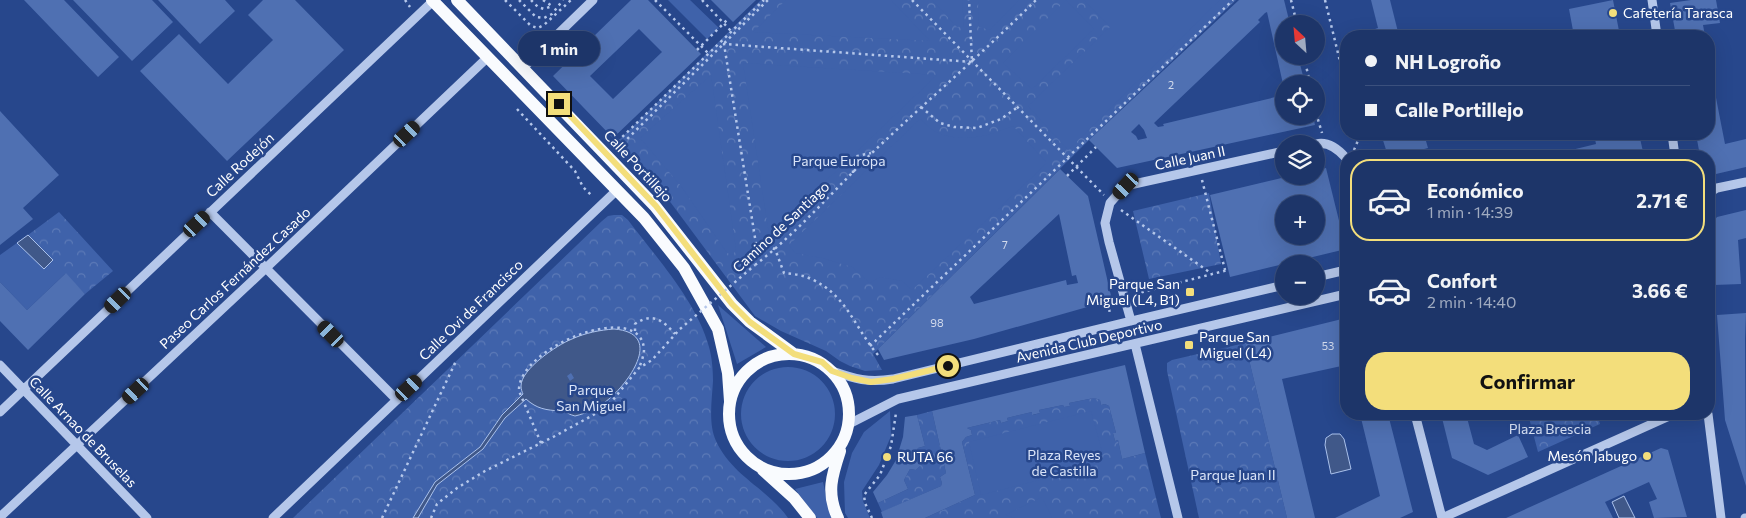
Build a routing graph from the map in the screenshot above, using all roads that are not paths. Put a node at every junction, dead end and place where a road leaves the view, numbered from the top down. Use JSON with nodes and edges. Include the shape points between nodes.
{"nodes":[{"id":1,"x":432,"y":0,"type":"edge"},
{"id":2,"x":457,"y":0,"type":"edge"},
{"id":3,"x":593,"y":0,"type":"edge"},
{"id":4,"x":1652,"y":0,"type":"edge"},
{"id":5,"x":1656,"y":30,"type":"edge"},
{"id":6,"x":488,"y":57,"type":"junction"},
{"id":7,"x":523,"y":68,"type":"junction"},
{"id":8,"x":1325,"y":144,"type":"edge"},
{"id":9,"x":1340,"y":151,"type":"edge"},
{"id":10,"x":1275,"y":153,"type":"edge"},
{"id":11,"x":1746,"y":182,"type":"edge"},
{"id":12,"x":1715,"y":189,"type":"edge"},
{"id":13,"x":617,"y":190,"type":"junction"},
{"id":14,"x":210,"y":212,"type":"junction"},
{"id":15,"x":266,"y":268,"type":"junction"},
{"id":16,"x":1340,"y":271,"type":"edge"},
{"id":17,"x":1325,"y":275,"type":"edge"},
{"id":18,"x":1275,"y":287,"type":"edge"},
{"id":19,"x":1340,"y":295,"type":"edge"},
{"id":20,"x":1131,"y":320,"type":"junction"},
{"id":21,"x":1135,"y":344,"type":"junction"},
{"id":22,"x":794,"y":354,"type":"junction"},
{"id":23,"x":0,"y":365,"type":"edge"},
{"id":24,"x":832,"y":371,"type":"junction"},
{"id":25,"x":23,"y":389,"type":"junction"},
{"id":26,"x":396,"y":400,"type":"junction"},
{"id":27,"x":730,"y":401,"type":"junction"},
{"id":28,"x":0,"y":412,"type":"edge"},
{"id":29,"x":1417,"y":420,"type":"edge"},
{"id":30,"x":1661,"y":420,"type":"edge"},
{"id":31,"x":1709,"y":420,"type":"edge"},
{"id":32,"x":849,"y":424,"type":"junction"},
{"id":33,"x":842,"y":445,"type":"junction"},
{"id":34,"x":78,"y":446,"type":"junction"},
{"id":35,"x":758,"y":465,"type":"junction"},
{"id":36,"x":0,"y":518,"type":"edge"},
{"id":37,"x":147,"y":518,"type":"edge"},
{"id":38,"x":274,"y":518,"type":"edge"},
{"id":39,"x":810,"y":518,"type":"edge"},
{"id":40,"x":838,"y":518,"type":"edge"},
{"id":41,"x":1178,"y":518,"type":"edge"},
{"id":42,"x":1442,"y":518,"type":"edge"},
{"id":43,"x":1721,"y":518,"type":"edge"}],
"edges":[{"from":1,"to":6,"type":"main road"},
{"from":1,"to":14,"type":"street","name":"Calle Rodejón"},
{"from":2,"to":7,"type":"main road","name":"Calle Portillejo"},
{"from":3,"to":7,"type":"street"},
{"from":4,"to":5,"type":"street"},
{"from":6,"to":13,"type":"main road"},
{"from":6,"to":15,"type":"street","name":"Paseo Carlos Fernández Casado"},
{"from":7,"to":22,"type":"main road","name":"Calle Portillejo","via":[[656,206],[732,304],[750,322]]},
{"from":8,"to":9,"type":"street"},
{"from":10,"to":20,"type":"street","name":"Calle Juan II","via":[[1126,186],[1110,202],[1106,223]]},
{"from":11,"to":12,"type":"street"},
{"from":13,"to":26,"type":"street","name":"Calle Ovi de Francisco"},
{"from":13,"to":27,"type":"main road","via":[[684,268],[718,329],[728,373]]},
{"from":14,"to":15,"type":"street"},
{"from":14,"to":25,"type":"street","name":"Calle Rodejón"},
{"from":15,"to":26,"type":"street"},
{"from":15,"to":34,"type":"street","name":"Paseo Carlos Fernández Casado"},
{"from":16,"to":17,"type":"street"},
{"from":18,"to":20,"type":"street","name":"Avenida Club Deportivo"},
{"from":19,"to":21,"type":"street","name":"Avenida Club Deportivo"},
{"from":20,"to":24,"type":"street","name":"Avenida Club Deportivo","via":[[893,379],[871,382]]},
{"from":21,"to":32,"type":"street","name":"Avenida Club Deportivo","via":[[898,399]]},
{"from":21,"to":41,"type":"street"},
{"from":22,"to":24,"type":"main road","via":[[818,360]]},
{"from":22,"to":27,"type":"main road","via":[[772,356],[751,367],[736,386]]},
{"from":23,"to":25,"type":"street","name":"Calle Arnao de Bruselas"},
{"from":24,"to":32,"type":"main road","via":[[843,388],[849,408]]},
{"from":25,"to":28,"type":"street","name":"Calle Rodejón"},
{"from":25,"to":34,"type":"street","name":"Calle Arnao de Bruselas"},
{"from":26,"to":38,"type":"street","name":"Calle Ovi de Francisco"},
{"from":27,"to":35,"type":"main road","via":[[729,424],[734,441],[743,454]]},
{"from":29,"to":42,"type":"street"},
{"from":30,"to":42,"type":"street"},
{"from":31,"to":43,"type":"street"},
{"from":32,"to":33,"type":"main road"},
{"from":33,"to":35,"type":"main road","via":[[827,461],[807,472],[779,474]]},
{"from":33,"to":40,"type":"main road","via":[[831,479]]},
{"from":34,"to":36,"type":"street","name":"Paseo Carlos Fernández Casado"},
{"from":34,"to":37,"type":"street","name":"Calle Arnao de Bruselas"},
{"from":35,"to":39,"type":"main road","via":[[794,498]]}]}
